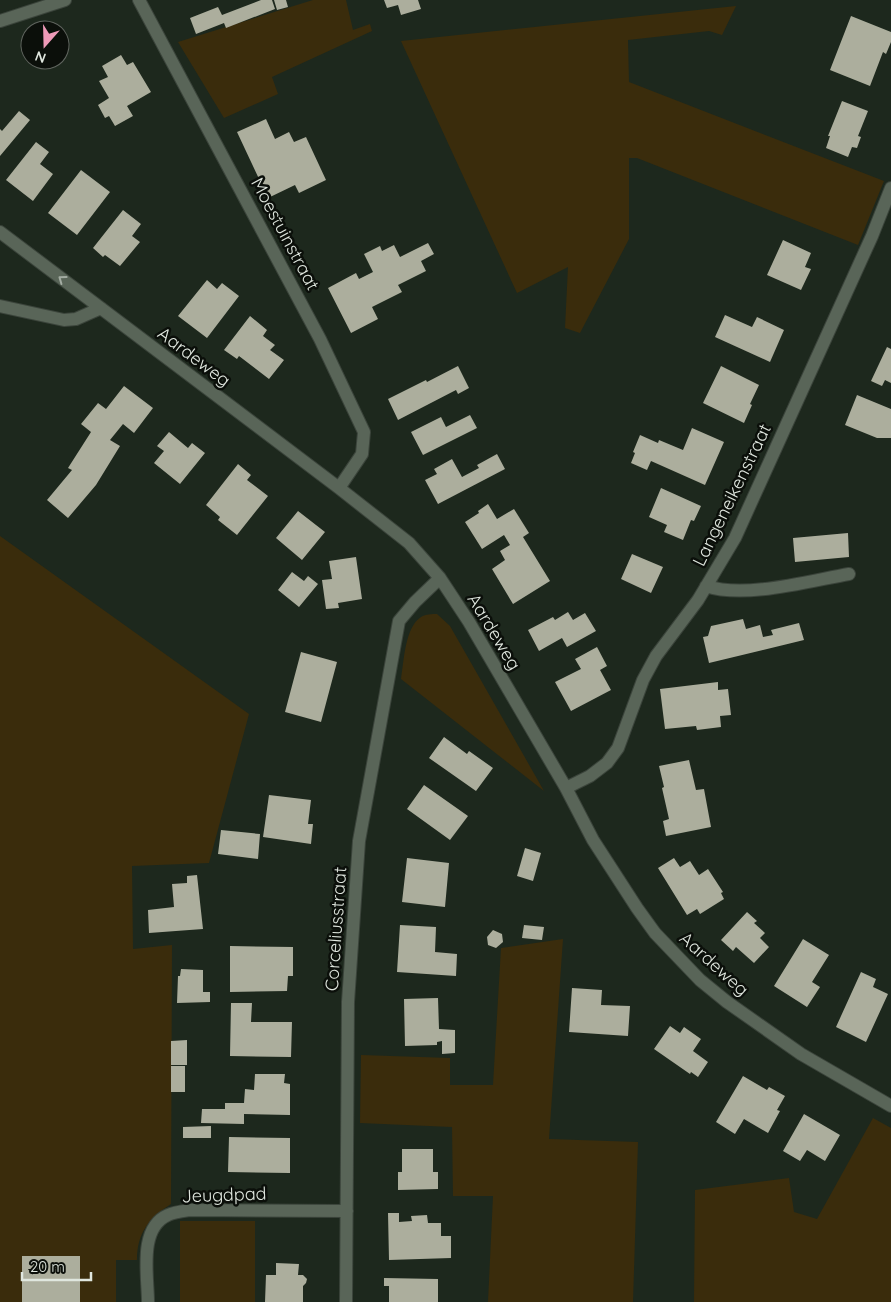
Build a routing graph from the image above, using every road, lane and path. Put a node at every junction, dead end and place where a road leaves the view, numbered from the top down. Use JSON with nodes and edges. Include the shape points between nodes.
{"nodes":[{"id":1,"x":65,"y":0,"type":"edge"},
{"id":2,"x":139,"y":0,"type":"edge"},
{"id":3,"x":0,"y":21,"type":"edge"},
{"id":4,"x":891,"y":188,"type":"edge"},
{"id":5,"x":0,"y":232,"type":"edge"},
{"id":6,"x":0,"y":306,"type":"edge"},
{"id":7,"x":101,"y":308,"type":"junction"},
{"id":8,"x":339,"y":488,"type":"junction"},
{"id":9,"x":849,"y":574,"type":"dead end"},
{"id":10,"x":440,"y":578,"type":"junction"},
{"id":11,"x":706,"y":586,"type":"junction"},
{"id":12,"x":566,"y":788,"type":"junction"},
{"id":13,"x":891,"y":1106,"type":"edge"},
{"id":14,"x":347,"y":1211,"type":"junction"},
{"id":15,"x":148,"y":1302,"type":"edge"},
{"id":16,"x":346,"y":1302,"type":"edge"}],
"edges":[{"from":1,"to":3,"type":"street"},
{"from":2,"to":8,"type":"street","name":"Moestuinstraat","via":[[302,304],[364,432],[362,454]]},
{"from":4,"to":11,"type":"street","name":"Langeneikenstraat","via":[[735,538]]},
{"from":7,"to":5,"type":"street","name":"Aardeweg","one_way":true},
{"from":6,"to":7,"type":"street","via":[[64,320],[76,319]]},
{"from":7,"to":8,"type":"street","name":"Aardeweg"},
{"from":8,"to":10,"type":"street","name":"Aardeweg","via":[[409,543]]},
{"from":9,"to":11,"type":"street","via":[[765,590],[717,590]]},
{"from":10,"to":12,"type":"street","name":"Aardeweg"},
{"from":10,"to":14,"type":"street","name":"Corceliusstraat","via":[[398,621],[359,841],[348,1002]]},
{"from":11,"to":12,"type":"street","name":"Langeneikenstraat","via":[[642,680],[618,748],[607,763]]},
{"from":12,"to":13,"type":"street","name":"Aardeweg","via":[[593,840],[637,908],[700,980],[801,1054]]},
{"from":14,"to":15,"type":"street","name":"Jeugdpad","via":[[191,1210],[167,1215],[152,1228],[147,1243]]},
{"from":14,"to":16,"type":"street","name":"Corceliusstraat"}]}
